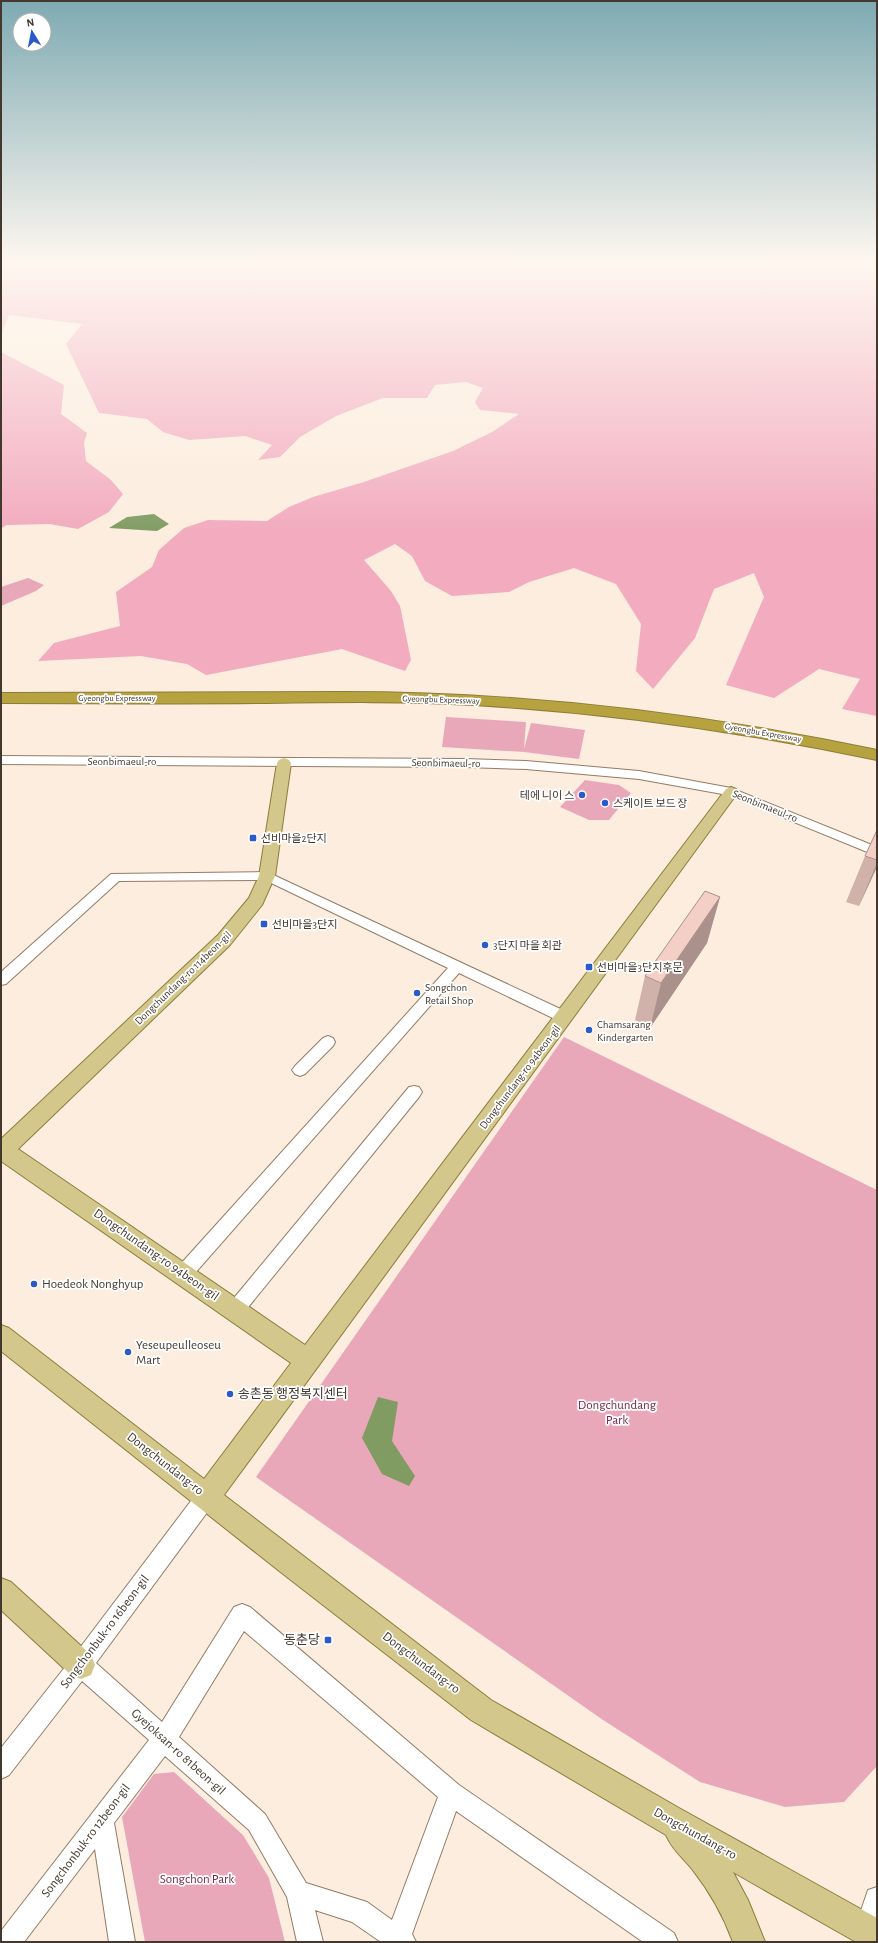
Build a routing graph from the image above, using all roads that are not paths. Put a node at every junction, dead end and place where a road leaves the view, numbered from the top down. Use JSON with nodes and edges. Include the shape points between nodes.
{"nodes":[{"id":1,"x":1,"y":690,"type":"edge"},
{"id":2,"x":1,"y":698,"type":"edge"},
{"id":3,"x":877,"y":745,"type":"edge"},
{"id":4,"x":877,"y":755,"type":"edge"},
{"id":5,"x":1,"y":760,"type":"edge"},
{"id":6,"x":284,"y":763,"type":"junction"},
{"id":7,"x":731,"y":792,"type":"junction"},
{"id":8,"x":877,"y":852,"type":"edge"},
{"id":9,"x":267,"y":876,"type":"junction"},
{"id":10,"x":457,"y":967,"type":"junction"},
{"id":11,"x":1,"y":980,"type":"edge"},
{"id":12,"x":564,"y":1017,"type":"junction"},
{"id":13,"x":328,"y":1042,"type":"dead end"},
{"id":14,"x":300,"y":1070,"type":"dead end"},
{"id":15,"x":414,"y":1092,"type":"dead end"},
{"id":16,"x":2,"y":1150,"type":"edge"},
{"id":17,"x":183,"y":1274,"type":"junction"},
{"id":18,"x":235,"y":1310,"type":"junction"},
{"id":19,"x":1,"y":1336,"type":"edge"},
{"id":20,"x":308,"y":1361,"type":"junction"},
{"id":21,"x":207,"y":1496,"type":"junction"},
{"id":22,"x":2,"y":1596,"type":"edge"},
{"id":23,"x":81,"y":1665,"type":"junction"},
{"id":24,"x":164,"y":1740,"type":"junction"},
{"id":25,"x":1,"y":1767,"type":"edge"},
{"id":26,"x":451,"y":1793,"type":"junction"},
{"id":27,"x":668,"y":1819,"type":"junction"},
{"id":28,"x":102,"y":1820,"type":"junction"},
{"id":29,"x":298,"y":1893,"type":"junction"},
{"id":30,"x":877,"y":1899,"type":"edge"},
{"id":31,"x":868,"y":1936,"type":"edge"},
{"id":32,"x":400,"y":1940,"type":"edge"},
{"id":33,"x":9,"y":1942,"type":"edge"},
{"id":34,"x":122,"y":1942,"type":"edge"},
{"id":35,"x":310,"y":1942,"type":"edge"},
{"id":36,"x":665,"y":1942,"type":"edge"},
{"id":37,"x":749,"y":1942,"type":"edge"}],
"edges":[{"from":1,"to":3,"type":"highway","name":"Gyeongbu Expressway","via":[[473,691],[686,711],[769,723]]},
{"from":2,"to":4,"type":"highway","name":"Gyeongbu Expressway","via":[[322,697],[474,700],[699,722],[771,733]]},
{"from":5,"to":6,"type":"street","name":"Seonbimaeul-ro"},
{"from":6,"to":7,"type":"street","name":"Seonbimaeul-ro","via":[[410,762],[526,765],[639,775]]},
{"from":6,"to":9,"type":"main road","name":"Dongchundang-ro 114beon-gil"},
{"from":7,"to":8,"type":"street","name":"Seonbimaeul-ro"},
{"from":7,"to":12,"type":"main road","name":"Dongchundang-ro 94beon-gil"},
{"from":9,"to":10,"type":"street"},
{"from":9,"to":11,"type":"street","via":[[116,877]]},
{"from":9,"to":16,"type":"main road","name":"Dongchundang-ro 114beon-gil","via":[[256,900],[224,940]]},
{"from":10,"to":12,"type":"street"},
{"from":10,"to":17,"type":"street"},
{"from":12,"to":20,"type":"main road","name":"Dongchundang-ro 94beon-gil"},
{"from":13,"to":14,"type":"street"},
{"from":15,"to":18,"type":"street"},
{"from":16,"to":17,"type":"main road","name":"Dongchundang-ro 94beon-gil"},
{"from":17,"to":18,"type":"main road","name":"Dongchundang-ro 94beon-gil"},
{"from":18,"to":20,"type":"main road","name":"Dongchundang-ro 94beon-gil"},
{"from":19,"to":21,"type":"main road","name":"Dongchundang-ro"},
{"from":20,"to":21,"type":"main road","name":"Dongchundang-ro 94beon-gil"},
{"from":21,"to":23,"type":"street","name":"Songchonbuk-ro 16beon-gil"},
{"from":21,"to":27,"type":"main road","name":"Dongchundang-ro","via":[[481,1710]]},
{"from":22,"to":23,"type":"main road","name":"Gyejoksan-ro 81beon-gil"},
{"from":23,"to":24,"type":"street","name":"Gyejoksan-ro 81beon-gil"},
{"from":23,"to":25,"type":"street","name":"Songchonbuk-ro 16beon-gil"},
{"from":24,"to":26,"type":"street","name":"Songchonbuk-ro 12beon-gil","via":[[242,1615]]},
{"from":24,"to":28,"type":"street","name":"Songchonbuk-ro 12beon-gil"},
{"from":24,"to":29,"type":"street","name":"Gyejoksan-ro 81beon-gil","via":[[257,1822]]},
{"from":26,"to":32,"type":"street"},
{"from":26,"to":36,"type":"street"},
{"from":27,"to":31,"type":"main road","name":"Dongchundang-ro"},
{"from":27,"to":37,"type":"main road","via":[[701,1854],[720,1879],[741,1919]]},
{"from":28,"to":33,"type":"street","name":"Songchonbuk-ro 12beon-gil"},
{"from":28,"to":34,"type":"street"},
{"from":29,"to":32,"type":"street","via":[[358,1911]]},
{"from":29,"to":35,"type":"street","name":"Gyejoksan-ro 81beon-gil"},
{"from":30,"to":31,"type":"street"}]}
